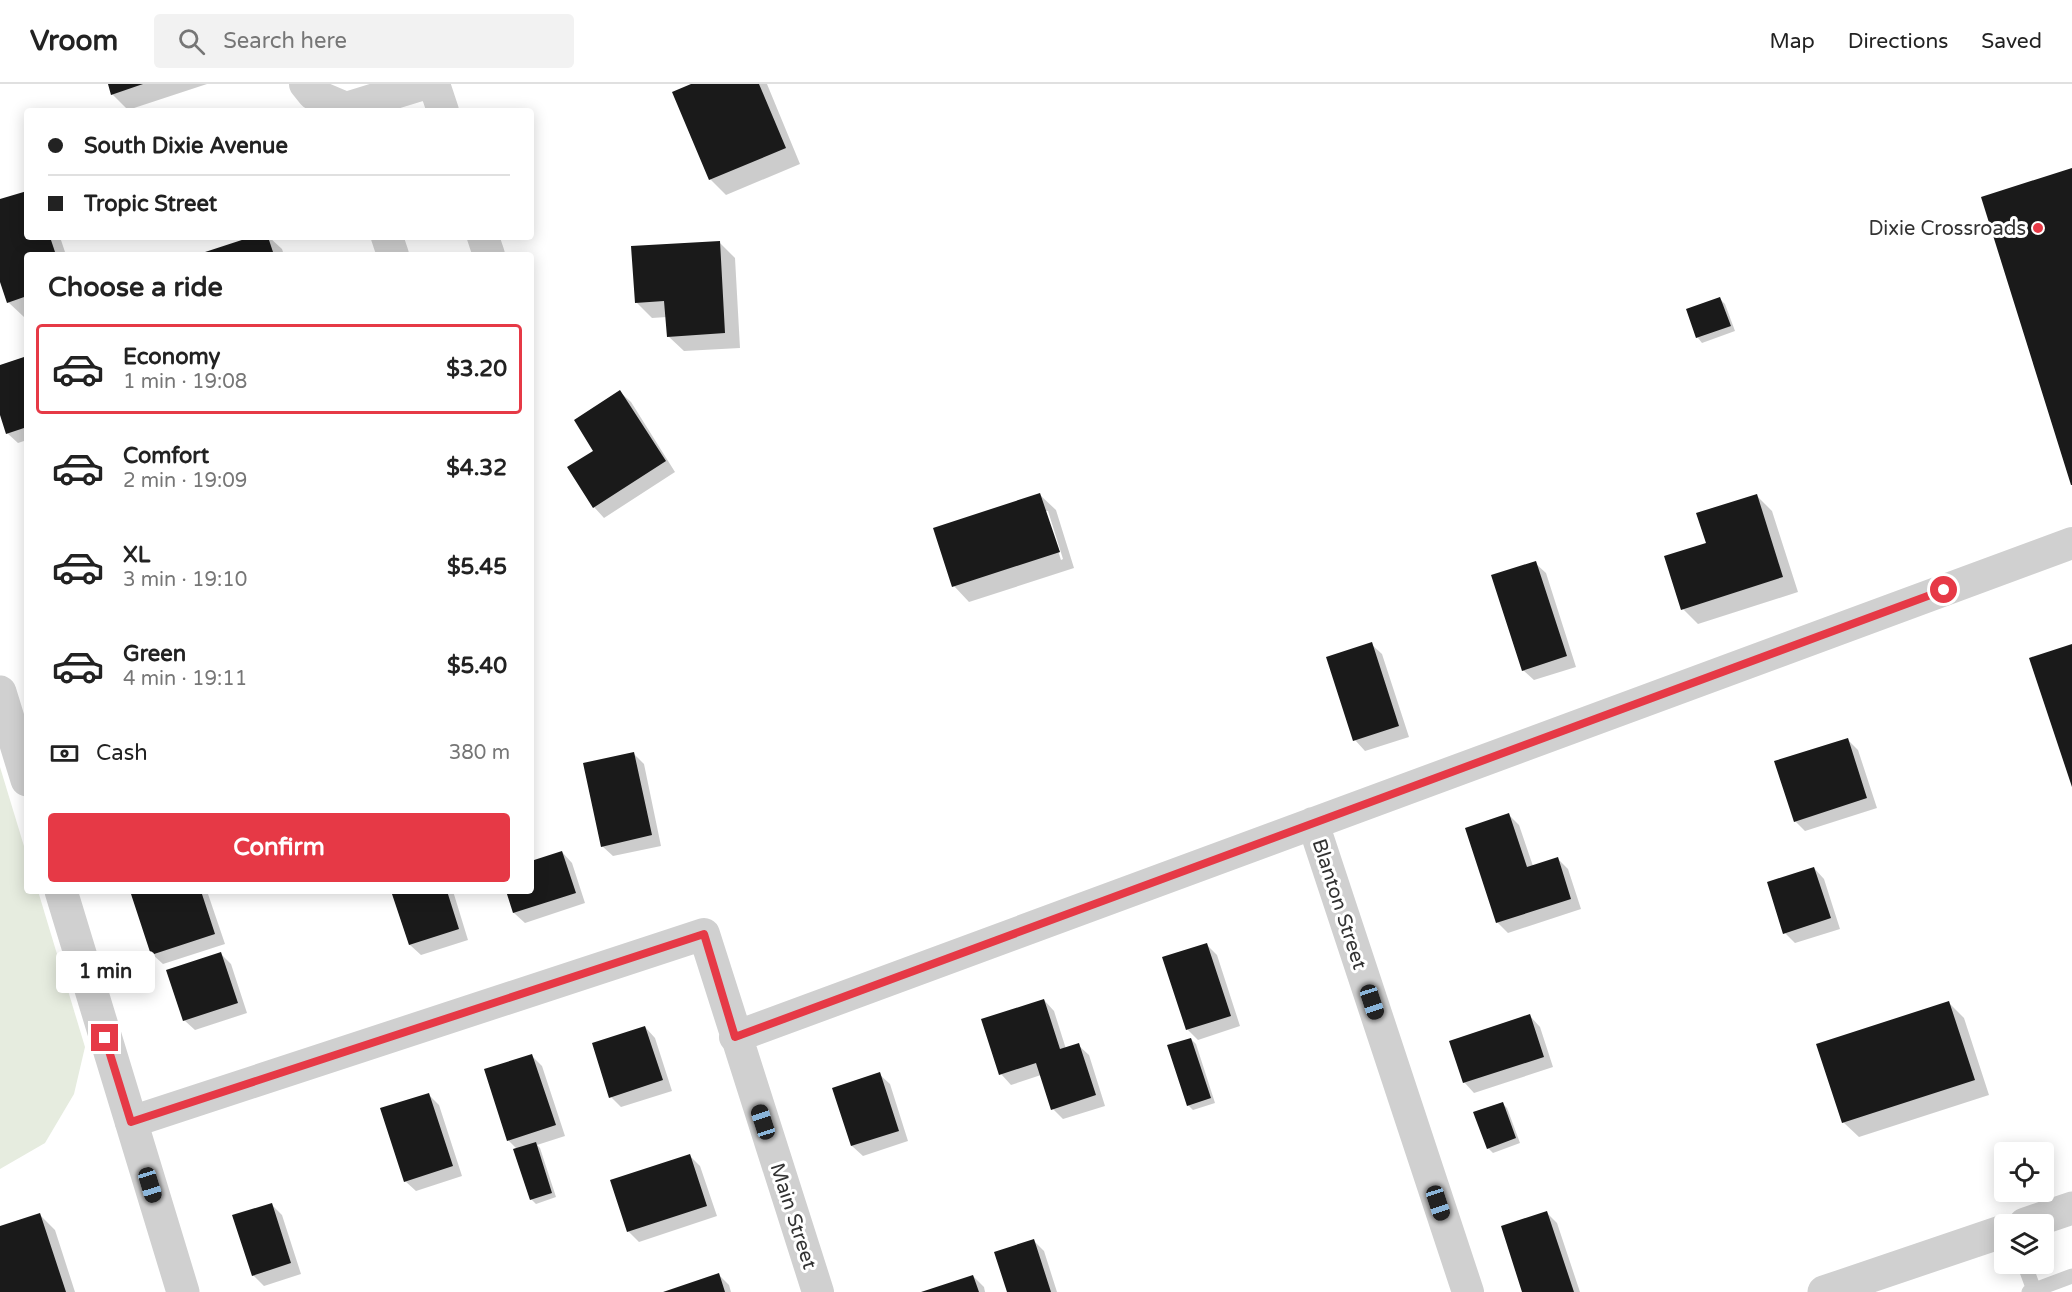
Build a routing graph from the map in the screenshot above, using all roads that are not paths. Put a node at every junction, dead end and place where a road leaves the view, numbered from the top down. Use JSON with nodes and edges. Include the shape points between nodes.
{"nodes":[{"id":1,"x":305,"y":84,"type":"edge"},
{"id":2,"x":424,"y":84,"type":"edge"},
{"id":3,"x":434,"y":84,"type":"edge"},
{"id":4,"x":345,"y":108,"type":"edge"},
{"id":5,"x":350,"y":108,"type":"edge"},
{"id":6,"x":441,"y":108,"type":"edge"},
{"id":7,"x":2072,"y":543,"type":"edge"},
{"id":8,"x":0,"y":692,"type":"edge"},
{"id":9,"x":24,"y":770,"type":"edge"},
{"id":10,"x":1313,"y":823,"type":"junction"},
{"id":11,"x":62,"y":894,"type":"edge"},
{"id":12,"x":735,"y":1037,"type":"junction"},
{"id":13,"x":131,"y":1122,"type":"junction"},
{"id":14,"x":2072,"y":1208,"type":"edge"},
{"id":15,"x":2054,"y":1214,"type":"edge"},
{"id":16,"x":1994,"y":1234,"type":"edge"},
{"id":17,"x":2027,"y":1274,"type":"edge"},
{"id":18,"x":2072,"y":1276,"type":"edge"},
{"id":19,"x":2031,"y":1291,"type":"edge"},
{"id":20,"x":183,"y":1292,"type":"edge"},
{"id":21,"x":818,"y":1292,"type":"edge"},
{"id":22,"x":1468,"y":1292,"type":"edge"},
{"id":23,"x":1824,"y":1292,"type":"edge"}],
"edges":[{"from":1,"to":4,"type":"street","via":[[313,94]]},
{"from":2,"to":5,"type":"street"},
{"from":3,"to":6,"type":"street"},
{"from":7,"to":10,"type":"street"},
{"from":8,"to":9,"type":"street"},
{"from":10,"to":12,"type":"street"},
{"from":10,"to":22,"type":"street","name":"Blanton Street"},
{"from":11,"to":13,"type":"street"},
{"from":12,"to":13,"type":"street","name":"Main Street","via":[[704,934]]},
{"from":12,"to":21,"type":"street","name":"Main Street"},
{"from":13,"to":20,"type":"street"},
{"from":14,"to":15,"type":"street"},
{"from":16,"to":23,"type":"street"},
{"from":17,"to":19,"type":"lane"},
{"from":18,"to":19,"type":"lane"}]}
